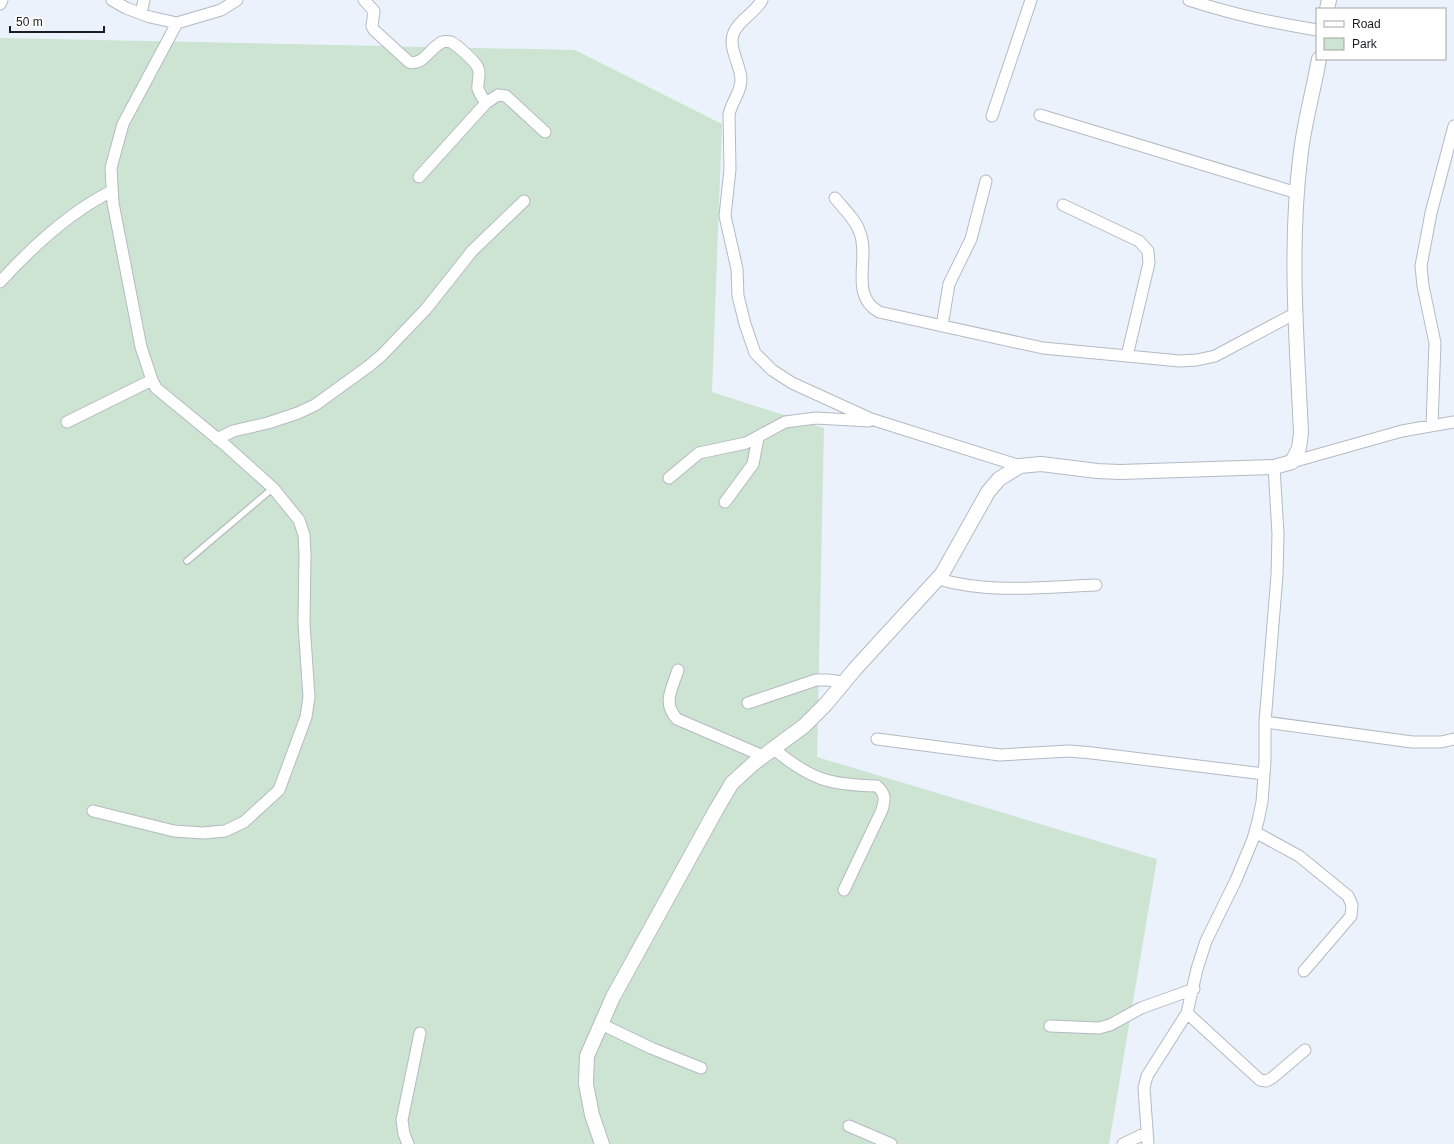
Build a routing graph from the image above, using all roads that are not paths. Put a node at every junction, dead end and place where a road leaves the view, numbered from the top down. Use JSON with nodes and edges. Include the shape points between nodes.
{"nodes":[{"id":1,"x":2,"y":0,"type":"edge"},
{"id":2,"x":112,"y":0,"type":"edge"},
{"id":3,"x":144,"y":0,"type":"edge"},
{"id":4,"x":237,"y":0,"type":"edge"},
{"id":5,"x":364,"y":0,"type":"edge"},
{"id":6,"x":762,"y":0,"type":"edge"},
{"id":7,"x":1031,"y":0,"type":"edge"},
{"id":8,"x":1189,"y":0,"type":"edge"},
{"id":9,"x":0,"y":4,"type":"edge"},
{"id":10,"x":141,"y":13,"type":"junction"},
{"id":11,"x":177,"y":23,"type":"junction"},
{"id":12,"x":1316,"y":30,"type":"edge"},
{"id":13,"x":1319,"y":60,"type":"edge"},
{"id":14,"x":486,"y":103,"type":"junction"},
{"id":15,"x":1040,"y":115,"type":"dead end"},
{"id":16,"x":992,"y":116,"type":"dead end"},
{"id":17,"x":1454,"y":126,"type":"edge"},
{"id":18,"x":545,"y":132,"type":"dead end"},
{"id":19,"x":419,"y":177,"type":"dead end"},
{"id":20,"x":986,"y":180,"type":"dead end"},
{"id":21,"x":112,"y":191,"type":"junction"},
{"id":22,"x":1297,"y":193,"type":"junction"},
{"id":23,"x":835,"y":198,"type":"dead end"},
{"id":24,"x":524,"y":201,"type":"dead end"},
{"id":25,"x":1063,"y":205,"type":"dead end"},
{"id":26,"x":0,"y":282,"type":"edge"},
{"id":27,"x":1294,"y":314,"type":"junction"},
{"id":28,"x":942,"y":326,"type":"junction"},
{"id":29,"x":1127,"y":356,"type":"junction"},
{"id":30,"x":152,"y":380,"type":"junction"},
{"id":31,"x":878,"y":421,"type":"junction"},
{"id":32,"x":67,"y":422,"type":"dead end"},
{"id":33,"x":1454,"y":422,"type":"edge"},
{"id":34,"x":1432,"y":425,"type":"junction"},
{"id":35,"x":758,"y":438,"type":"junction"},
{"id":36,"x":217,"y":439,"type":"junction"},
{"id":37,"x":1292,"y":462,"type":"junction"},
{"id":38,"x":1020,"y":466,"type":"junction"},
{"id":39,"x":1274,"y":467,"type":"junction"},
{"id":40,"x":669,"y":478,"type":"dead end"},
{"id":41,"x":274,"y":488,"type":"junction"},
{"id":42,"x":725,"y":502,"type":"dead end"},
{"id":43,"x":187,"y":561,"type":"dead end"},
{"id":44,"x":938,"y":579,"type":"junction"},
{"id":45,"x":1096,"y":585,"type":"dead end"},
{"id":46,"x":678,"y":670,"type":"dead end"},
{"id":47,"x":844,"y":682,"type":"junction"},
{"id":48,"x":748,"y":703,"type":"dead end"},
{"id":49,"x":1265,"y":722,"type":"junction"},
{"id":50,"x":877,"y":739,"type":"dead end"},
{"id":51,"x":1454,"y":739,"type":"edge"},
{"id":52,"x":769,"y":753,"type":"junction"},
{"id":53,"x":1264,"y":774,"type":"junction"},
{"id":54,"x":93,"y":811,"type":"dead end"},
{"id":55,"x":1255,"y":832,"type":"junction"},
{"id":56,"x":844,"y":890,"type":"dead end"},
{"id":57,"x":1304,"y":971,"type":"dead end"},
{"id":58,"x":1194,"y":989,"type":"junction"},
{"id":59,"x":1187,"y":1013,"type":"junction"},
{"id":60,"x":601,"y":1024,"type":"junction"},
{"id":61,"x":1050,"y":1026,"type":"dead end"},
{"id":62,"x":420,"y":1033,"type":"dead end"},
{"id":63,"x":1305,"y":1050,"type":"dead end"},
{"id":64,"x":701,"y":1068,"type":"dead end"},
{"id":65,"x":849,"y":1126,"type":"dead end"},
{"id":66,"x":1147,"y":1138,"type":"edge"},
{"id":67,"x":408,"y":1144,"type":"edge"},
{"id":68,"x":602,"y":1144,"type":"edge"},
{"id":69,"x":891,"y":1144,"type":"edge"},
{"id":70,"x":1122,"y":1144,"type":"edge"}],
"edges":[{"from":1,"to":9,"type":"street"},
{"from":2,"to":10,"type":"street"},
{"from":3,"to":10,"type":"street"},
{"from":4,"to":11,"type":"street","via":[[221,10]]},
{"from":5,"to":14,"type":"street","via":[[374,11],[374,30],[409,62],[420,62],[440,43],[446,41],[451,42],[474,61],[479,68],[478,88]]},
{"from":6,"to":31,"type":"street","via":[[739,24],[733,33],[732,42],[741,89],[730,108],[729,115],[730,169],[725,216],[737,269],[738,296],[745,324],[755,353],[772,370],[792,383]]},
{"from":7,"to":16,"type":"street"},
{"from":8,"to":12,"type":"street","via":[[1238,15]]},
{"from":10,"to":11,"type":"street"},
{"from":11,"to":21,"type":"street","via":[[123,124],[111,168]]},
{"from":13,"to":22,"type":"street","via":[[1300,160]]},
{"from":14,"to":18,"type":"street","via":[[498,95],[506,96]]},
{"from":14,"to":19,"type":"street"},
{"from":15,"to":22,"type":"street"},
{"from":17,"to":34,"type":"street","via":[[1431,213],[1421,266],[1435,343]]},
{"from":20,"to":28,"type":"street","via":[[971,239],[949,284]]},
{"from":21,"to":26,"type":"street","via":[[88,205],[32,248]]},
{"from":21,"to":30,"type":"street","via":[[141,347]]},
{"from":22,"to":27,"type":"street"},
{"from":23,"to":28,"type":"street","via":[[857,225],[861,234],[862,285],[865,298],[872,308]]},
{"from":24,"to":36,"type":"street","via":[[472,251],[426,309],[369,366],[315,405],[268,423],[233,431]]},
{"from":25,"to":29,"type":"street","via":[[1139,241],[1148,251],[1149,263]]},
{"from":27,"to":29,"type":"street","via":[[1215,356],[1180,361]]},
{"from":27,"to":37,"type":"street","via":[[1301,433],[1299,448]]},
{"from":28,"to":29,"type":"street","via":[[1043,348]]},
{"from":30,"to":32,"type":"street"},
{"from":30,"to":36,"type":"street","via":[[160,393]]},
{"from":31,"to":35,"type":"street","via":[[803,419],[785,422]]},
{"from":31,"to":38,"type":"street"},
{"from":33,"to":34,"type":"street"},
{"from":34,"to":37,"type":"street"},
{"from":35,"to":40,"type":"street","via":[[735,446],[699,453]]},
{"from":35,"to":42,"type":"street","via":[[754,464]]},
{"from":36,"to":41,"type":"street"},
{"from":37,"to":39,"type":"street"},
{"from":38,"to":39,"type":"street","via":[[1041,464],[1105,472]]},
{"from":38,"to":44,"type":"street","via":[[999,479],[988,492]]},
{"from":39,"to":49,"type":"street","via":[[1278,534],[1277,575]]},
{"from":41,"to":43,"type":"lane"},
{"from":41,"to":54,"type":"street","via":[[299,520],[304,535],[304,624],[309,697],[306,717],[279,790],[244,822],[225,831],[174,831]]},
{"from":44,"to":45,"type":"street","via":[[959,585],[993,589]]},
{"from":44,"to":47,"type":"street"},
{"from":46,"to":52,"type":"street","via":[[668,699],[670,711],[677,719]]},
{"from":47,"to":48,"type":"street","via":[[816,680]]},
{"from":47,"to":52,"type":"street","via":[[804,726]]},
{"from":49,"to":51,"type":"street","via":[[1412,742],[1441,742]]},
{"from":49,"to":53,"type":"street"},
{"from":50,"to":53,"type":"street","via":[[1000,755],[1069,751],[1092,753]]},
{"from":52,"to":56,"type":"street","via":[[827,781],[877,786],[883,791],[885,799],[882,810]]},
{"from":52,"to":60,"type":"street","via":[[732,783],[613,997]]},
{"from":53,"to":55,"type":"street","via":[[1262,802]]},
{"from":55,"to":57,"type":"street","via":[[1310,865],[1348,896],[1352,905],[1351,916]]},
{"from":55,"to":58,"type":"street","via":[[1236,880],[1206,941],[1197,968]]},
{"from":58,"to":59,"type":"street"},
{"from":58,"to":61,"type":"street","via":[[1141,1008],[1110,1025],[1099,1028]]},
{"from":59,"to":63,"type":"street","via":[[1260,1080],[1272,1078]]},
{"from":59,"to":66,"type":"street","via":[[1146,1076],[1144,1088]]},
{"from":60,"to":64,"type":"street"},
{"from":60,"to":68,"type":"street","via":[[587,1056],[585,1070],[592,1115]]},
{"from":62,"to":67,"type":"street","via":[[402,1120]]},
{"from":65,"to":69,"type":"street"},
{"from":66,"to":70,"type":"street"}]}
